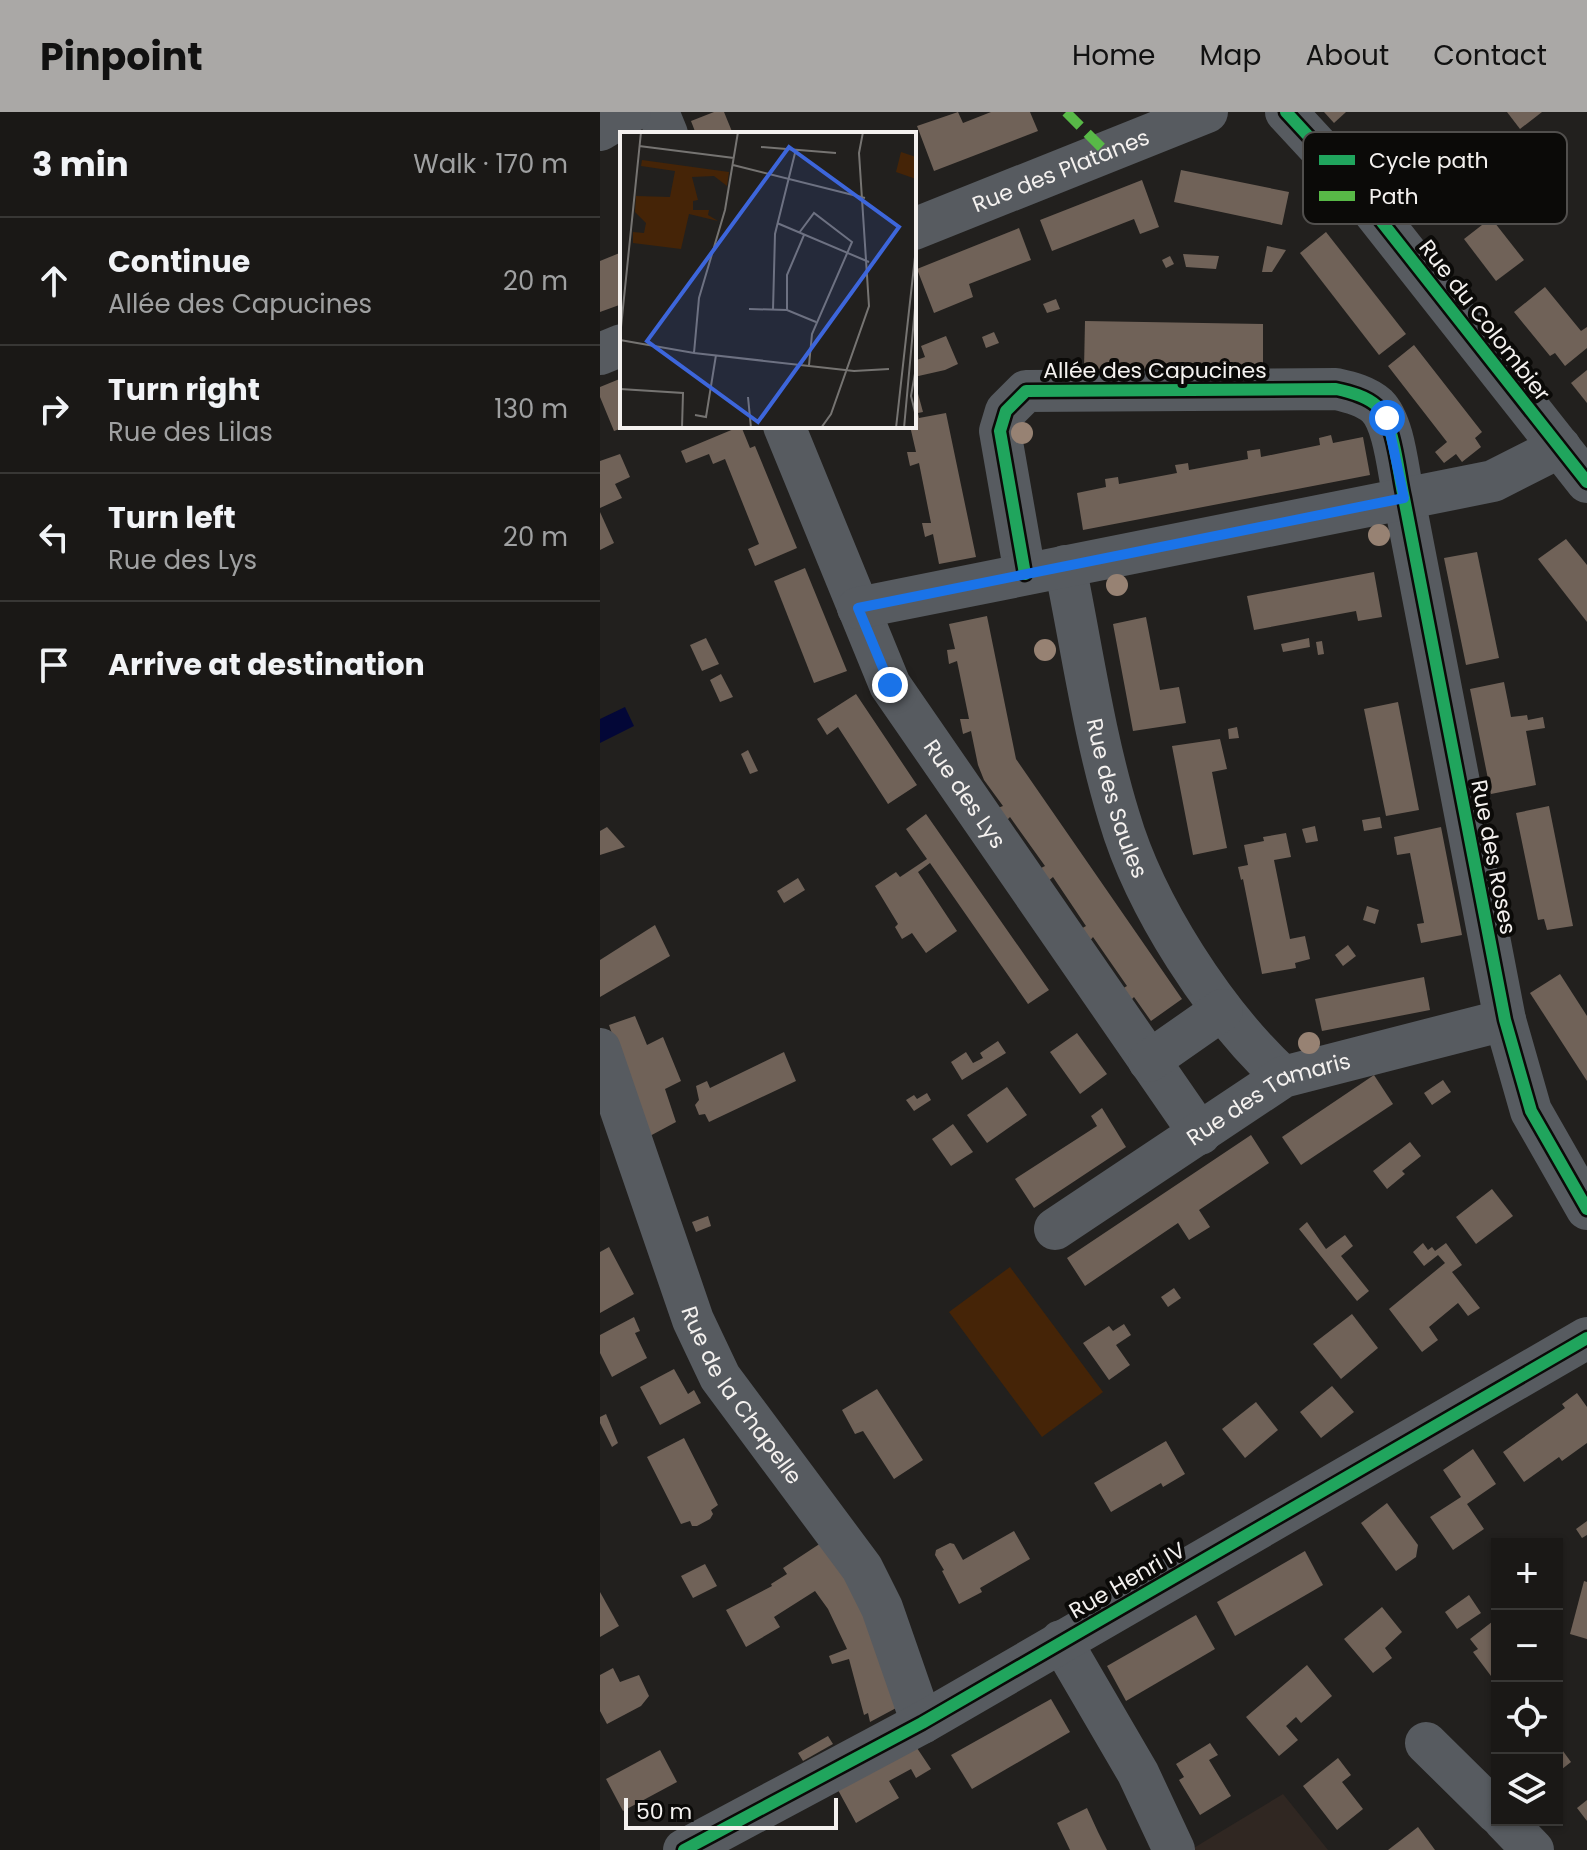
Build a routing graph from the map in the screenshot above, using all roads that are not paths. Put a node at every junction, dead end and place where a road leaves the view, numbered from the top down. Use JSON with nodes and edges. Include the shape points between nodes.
{"nodes":[{"id":1,"x":630,"y":112,"type":"edge"},
{"id":2,"x":658,"y":112,"type":"edge"},
{"id":3,"x":1207,"y":112,"type":"edge"},
{"id":4,"x":1286,"y":112,"type":"edge"},
{"id":5,"x":600,"y":130,"type":"edge"},
{"id":6,"x":666,"y":132,"type":"edge"},
{"id":7,"x":1305,"y":132,"type":"edge"},
{"id":8,"x":1384,"y":224,"type":"edge"},
{"id":9,"x":916,"y":228,"type":"edge"},
{"id":10,"x":620,"y":346,"type":"edge"},
{"id":11,"x":600,"y":354,"type":"edge"},
{"id":12,"x":785,"y":428,"type":"edge"},
{"id":13,"x":1560,"y":447,"type":"junction"},
{"id":14,"x":1587,"y":482,"type":"edge"},
{"id":15,"x":1404,"y":498,"type":"junction"},
{"id":16,"x":1045,"y":570,"type":"junction"},
{"id":17,"x":858,"y":608,"type":"junction"},
{"id":18,"x":1222,"y":1010,"type":"junction"},
{"id":19,"x":1505,"y":1020,"type":"junction"},
{"id":20,"x":600,"y":1049,"type":"edge"},
{"id":21,"x":1149,"y":1061,"type":"junction"},
{"id":22,"x":1283,"y":1077,"type":"junction"},
{"id":23,"x":1200,"y":1134,"type":"junction"},
{"id":24,"x":1587,"y":1209,"type":"edge"},
{"id":25,"x":1055,"y":1229,"type":"dead end"},
{"id":26,"x":1587,"y":1338,"type":"edge"},
{"id":27,"x":1061,"y":1641,"type":"junction"},
{"id":28,"x":922,"y":1723,"type":"junction"},
{"id":29,"x":1426,"y":1743,"type":"dead end"},
{"id":30,"x":1491,"y":1807,"type":"edge"},
{"id":31,"x":1510,"y":1826,"type":"edge"},
{"id":32,"x":684,"y":1850,"type":"edge"},
{"id":33,"x":1174,"y":1850,"type":"edge"},
{"id":34,"x":1533,"y":1850,"type":"edge"}],
"edges":[{"from":1,"to":5,"type":"street"},
{"from":2,"to":6,"type":"street"},
{"from":3,"to":9,"type":"street","name":"Rue des Platanes"},
{"from":4,"to":7,"type":"street","name":"Rue du Colombier"},
{"from":8,"to":13,"type":"street","name":"Rue du Colombier"},
{"from":10,"to":11,"type":"street"},
{"from":12,"to":17,"type":"street","name":"Rue des Lys"},
{"from":13,"to":14,"type":"street","name":"Rue du Colombier"},
{"from":13,"to":15,"type":"street","via":[[1493,481]]},
{"from":15,"to":16,"type":"street"},
{"from":15,"to":16,"type":"street","name":"Allée des Capucines","via":[[1387,418],[1358,394],[1336,389],[1026,391],[1006,411],[1000,431]]},
{"from":15,"to":19,"type":"street","name":"Rue des Roses"},
{"from":16,"to":17,"type":"street"},
{"from":16,"to":18,"type":"street","name":"Rue des Saules","via":[[1138,869],[1163,919]]},
{"from":17,"to":21,"type":"street","name":"Rue des Lys","via":[[890,685]]},
{"from":18,"to":21,"type":"street"},
{"from":18,"to":22,"type":"street","name":"Rue des Saules"},
{"from":19,"to":22,"type":"street","name":"Rue des Tamaris"},
{"from":19,"to":24,"type":"street","name":"Rue des Roses","via":[[1531,1111]]},
{"from":20,"to":28,"type":"street","name":"Rue de la Chapelle","via":[[693,1320],[720,1377],[862,1568],[882,1608]]},
{"from":21,"to":23,"type":"street","name":"Rue des Lys"},
{"from":22,"to":23,"type":"street","name":"Rue des Tamaris"},
{"from":23,"to":25,"type":"street","name":"Rue des Tamaris"},
{"from":26,"to":27,"type":"street","name":"Rue Henri IV"},
{"from":27,"to":28,"type":"street","name":"Rue Henri IV"},
{"from":27,"to":33,"type":"street","via":[[1138,1773]]},
{"from":28,"to":32,"type":"street","name":"Rue Henri IV"},
{"from":29,"to":30,"type":"street"},
{"from":31,"to":34,"type":"street"}]}
